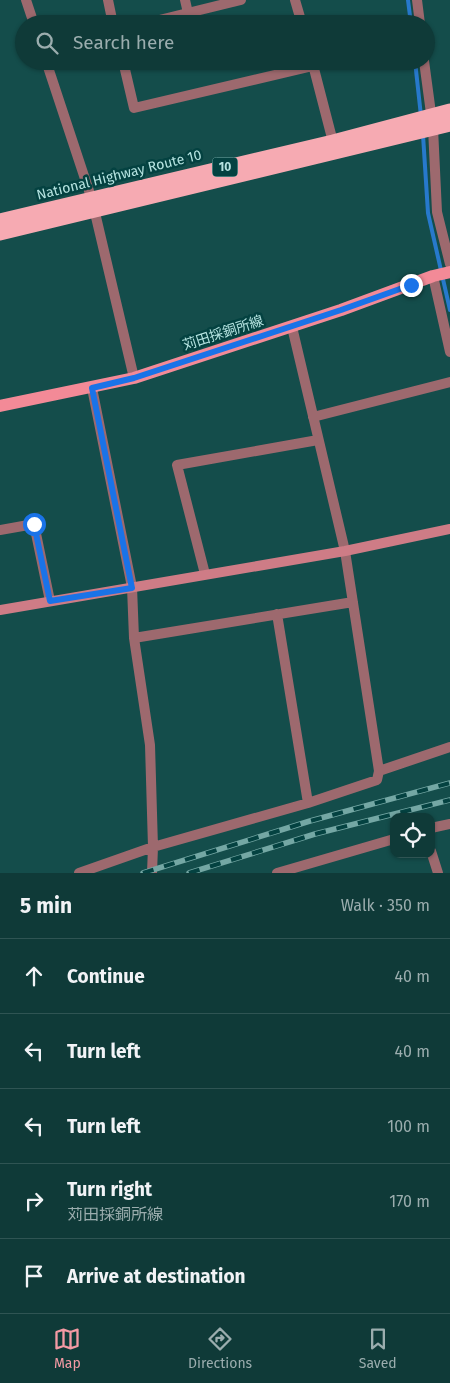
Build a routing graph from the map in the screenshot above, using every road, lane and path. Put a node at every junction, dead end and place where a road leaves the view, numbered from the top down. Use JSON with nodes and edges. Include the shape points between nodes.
{"nodes":[{"id":1,"x":26,"y":0,"type":"edge"},
{"id":2,"x":108,"y":0,"type":"edge"},
{"id":3,"x":184,"y":0,"type":"edge"},
{"id":4,"x":241,"y":0,"type":"edge"},
{"id":5,"x":295,"y":0,"type":"edge"},
{"id":6,"x":417,"y":0,"type":"edge"},
{"id":7,"x":188,"y":13,"type":"junction"},
{"id":8,"x":31,"y":15,"type":"edge"},
{"id":9,"x":112,"y":15,"type":"edge"},
{"id":10,"x":180,"y":15,"type":"edge"},
{"id":11,"x":299,"y":15,"type":"edge"},
{"id":12,"x":419,"y":15,"type":"edge"},
{"id":13,"x":49,"y":70,"type":"edge"},
{"id":14,"x":125,"y":70,"type":"edge"},
{"id":15,"x":284,"y":70,"type":"edge"},
{"id":16,"x":314,"y":70,"type":"edge"},
{"id":17,"x":425,"y":70,"type":"edge"},
{"id":18,"x":450,"y":111,"type":"edge"},
{"id":19,"x":432,"y":122,"type":"junction"},
{"id":20,"x":450,"y":124,"type":"edge"},
{"id":21,"x":333,"y":142,"type":"junction"},
{"id":22,"x":93,"y":206,"type":"junction"},
{"id":23,"x":0,"y":221,"type":"edge"},
{"id":24,"x":0,"y":234,"type":"edge"},
{"id":25,"x":450,"y":264,"type":"edge"},
{"id":26,"x":450,"y":272,"type":"edge"},
{"id":27,"x":433,"y":276,"type":"junction"},
{"id":28,"x":292,"y":327,"type":"junction"},
{"id":29,"x":450,"y":352,"type":"edge"},
{"id":30,"x":134,"y":378,"type":"junction"},
{"id":31,"x":450,"y":382,"type":"edge"},
{"id":32,"x":92,"y":388,"type":"junction"},
{"id":33,"x":0,"y":406,"type":"edge"},
{"id":34,"x":313,"y":417,"type":"junction"},
{"id":35,"x":318,"y":440,"type":"junction"},
{"id":36,"x":450,"y":529,"type":"edge"},
{"id":37,"x":0,"y":530,"type":"edge"},
{"id":38,"x":345,"y":550,"type":"junction"},
{"id":39,"x":204,"y":574,"type":"junction"},
{"id":40,"x":132,"y":588,"type":"junction"},
{"id":41,"x":50,"y":601,"type":"junction"},
{"id":42,"x":353,"y":602,"type":"junction"},
{"id":43,"x":0,"y":610,"type":"edge"},
{"id":44,"x":277,"y":614,"type":"junction"},
{"id":45,"x":134,"y":638,"type":"junction"},
{"id":46,"x":450,"y":748,"type":"edge"},
{"id":47,"x":379,"y":771,"type":"junction"},
{"id":48,"x":308,"y":803,"type":"junction"},
{"id":49,"x":450,"y":824,"type":"edge"},
{"id":50,"x":435,"y":827,"type":"edge"},
{"id":51,"x":390,"y":840,"type":"edge"},
{"id":52,"x":153,"y":847,"type":"junction"},
{"id":53,"x":433,"y":858,"type":"edge"},
{"id":54,"x":79,"y":873,"type":"edge"},
{"id":55,"x":152,"y":873,"type":"edge"},
{"id":56,"x":278,"y":873,"type":"edge"},
{"id":57,"x":438,"y":873,"type":"edge"}],
"edges":[{"from":1,"to":8,"type":"street"},
{"from":2,"to":9,"type":"street"},
{"from":3,"to":7,"type":"street"},
{"from":4,"to":7,"type":"street"},
{"from":5,"to":11,"type":"street"},
{"from":6,"to":12,"type":"street"},
{"from":7,"to":10,"type":"street"},
{"from":13,"to":22,"type":"street"},
{"from":14,"to":15,"type":"street","via":[[134,108]]},
{"from":16,"to":21,"type":"street"},
{"from":17,"to":19,"type":"street"},
{"from":18,"to":19,"type":"highway","name":"National Highway Route 10","number":"10"},
{"from":19,"to":20,"type":"highway","name":"National Highway Route 10","number":"10"},
{"from":19,"to":21,"type":"highway","name":"National Highway Route 10","number":"10"},
{"from":19,"to":22,"type":"highway","name":"National Highway Route 10","number":"10"},
{"from":19,"to":25,"type":"street","via":[[436,212]]},
{"from":21,"to":22,"type":"highway","name":"National Highway Route 10","number":"10","via":[[207,171]]},
{"from":22,"to":23,"type":"highway","name":"National Highway Route 10","number":"10"},
{"from":22,"to":24,"type":"highway","name":"National Highway Route 10","number":"10"},
{"from":22,"to":30,"type":"street"},
{"from":26,"to":27,"type":"main road","name":"苅田採銅所線"},
{"from":27,"to":28,"type":"main road","name":"苅田採銅所線"},
{"from":27,"to":29,"type":"street"},
{"from":28,"to":30,"type":"main road","name":"苅田採銅所線"},
{"from":28,"to":34,"type":"street"},
{"from":30,"to":32,"type":"main road","name":"苅田採銅所線"},
{"from":31,"to":34,"type":"street"},
{"from":32,"to":33,"type":"main road","name":"苅田採銅所線"},
{"from":32,"to":40,"type":"street"},
{"from":34,"to":35,"type":"street"},
{"from":35,"to":38,"type":"street"},
{"from":35,"to":39,"type":"street","via":[[177,464]]},
{"from":36,"to":38,"type":"street"},
{"from":37,"to":41,"type":"street","via":[[34,524]]},
{"from":38,"to":39,"type":"street"},
{"from":38,"to":42,"type":"street"},
{"from":39,"to":40,"type":"street"},
{"from":40,"to":41,"type":"street"},
{"from":40,"to":45,"type":"street"},
{"from":41,"to":43,"type":"street"},
{"from":42,"to":44,"type":"street"},
{"from":42,"to":47,"type":"street"},
{"from":44,"to":45,"type":"street"},
{"from":44,"to":48,"type":"street"},
{"from":45,"to":52,"type":"street","via":[[150,745]]},
{"from":46,"to":47,"type":"street"},
{"from":47,"to":48,"type":"street","via":[[377,780]]},
{"from":48,"to":52,"type":"street"},
{"from":49,"to":50,"type":"street"},
{"from":51,"to":56,"type":"street"},
{"from":52,"to":54,"type":"street"},
{"from":52,"to":55,"type":"street"},
{"from":53,"to":57,"type":"street"}]}
